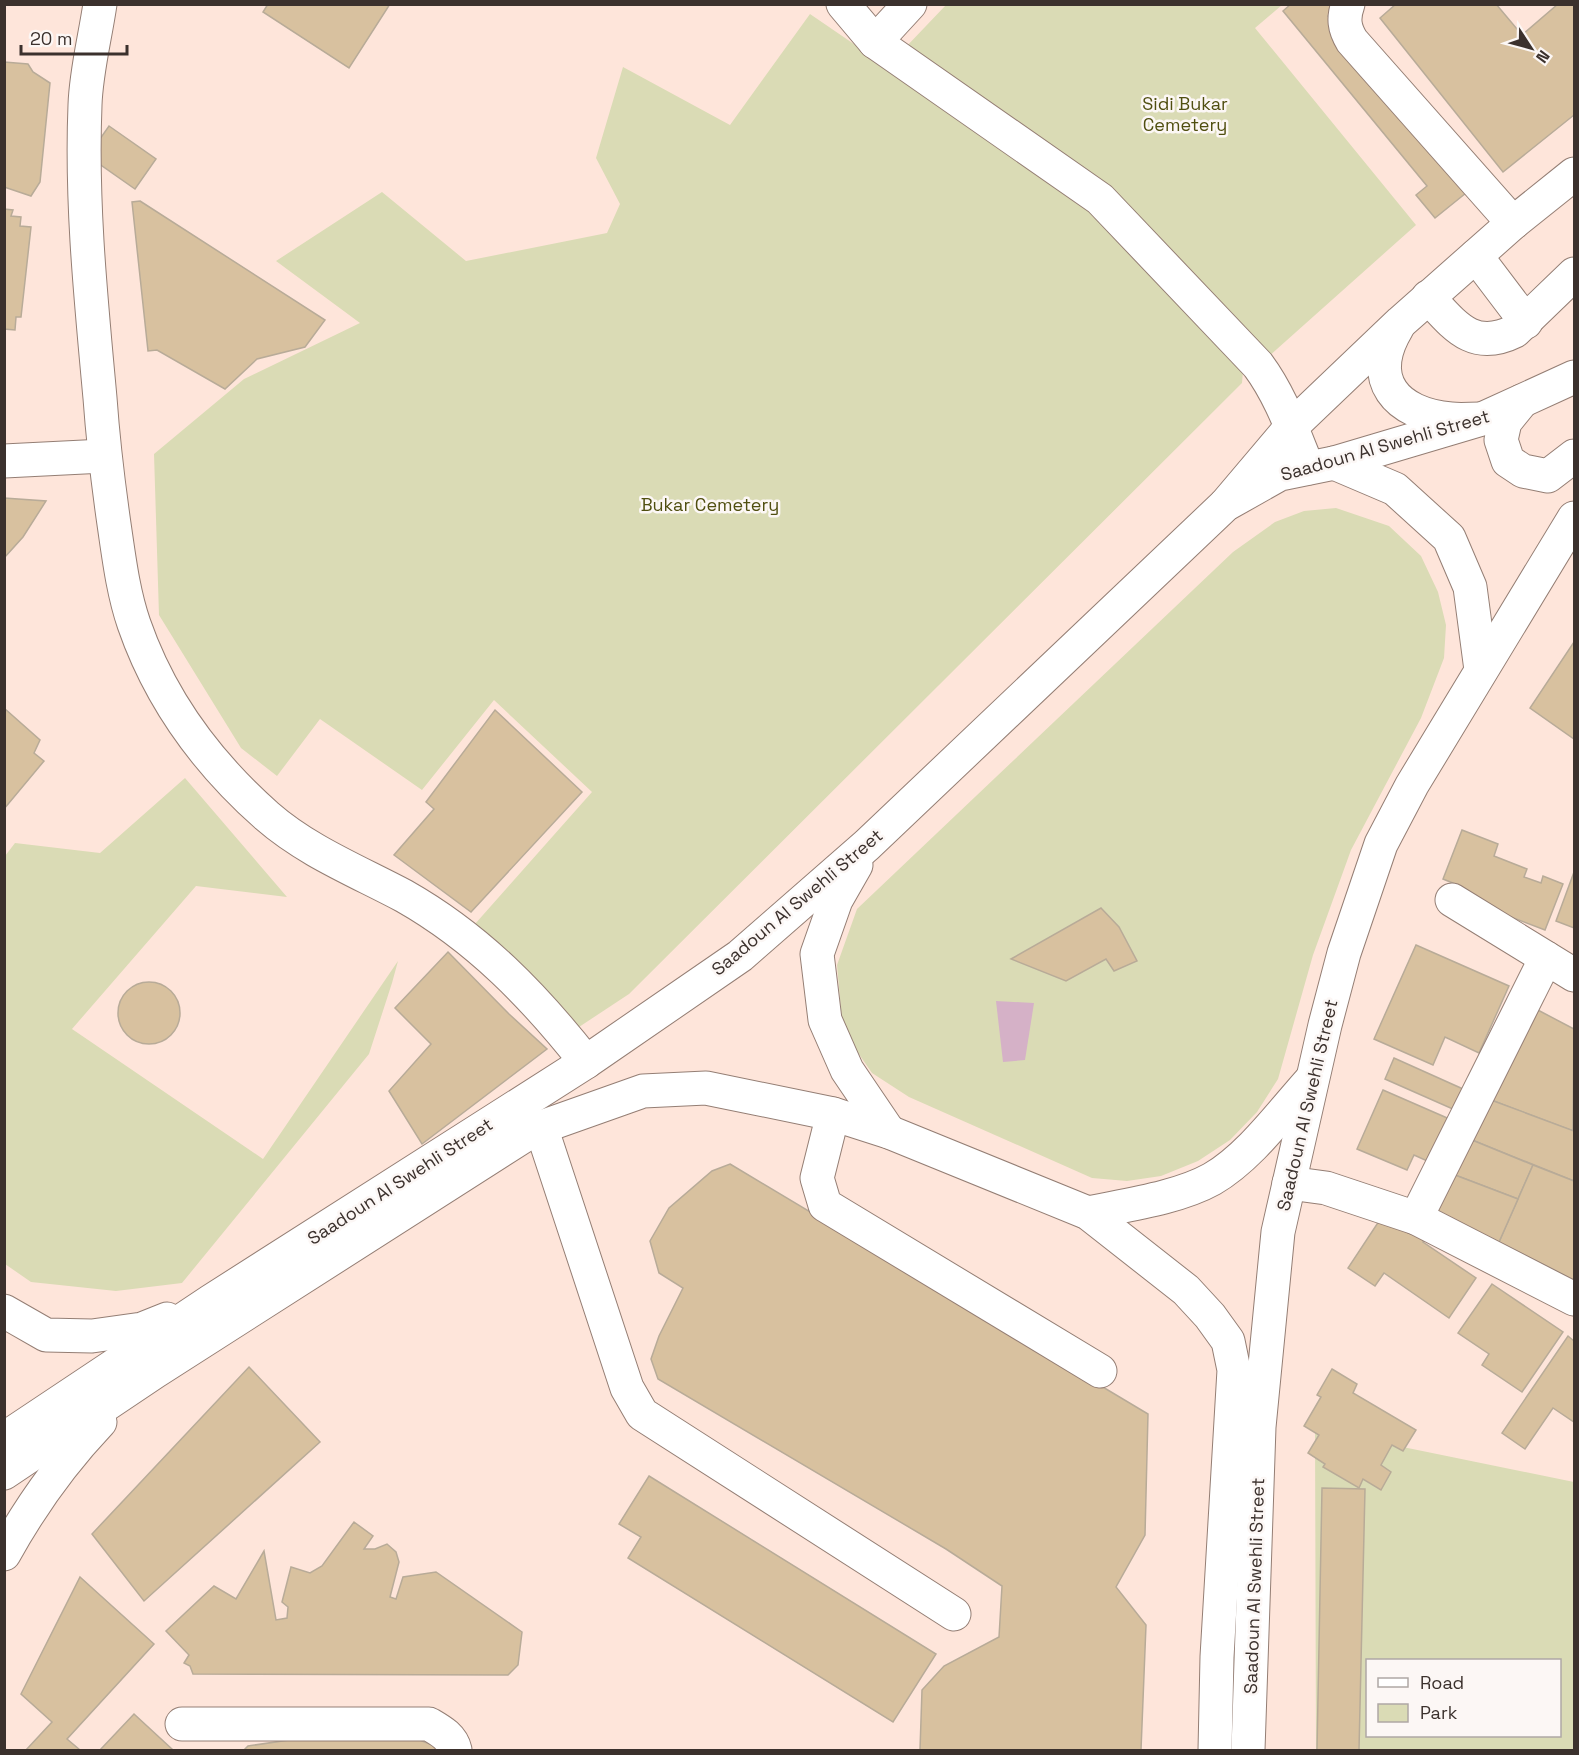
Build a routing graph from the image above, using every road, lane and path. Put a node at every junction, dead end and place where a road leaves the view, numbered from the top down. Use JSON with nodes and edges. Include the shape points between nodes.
{"nodes":[{"id":1,"x":100,"y":4,"type":"edge"},
{"id":2,"x":843,"y":4,"type":"edge"},
{"id":3,"x":910,"y":4,"type":"edge"},
{"id":4,"x":1348,"y":4,"type":"edge"},
{"id":5,"x":875,"y":42,"type":"junction"},
{"id":6,"x":1575,"y":174,"type":"edge"},
{"id":7,"x":1513,"y":223,"type":"junction"},
{"id":8,"x":1476,"y":256,"type":"junction"},
{"id":9,"x":1575,"y":274,"type":"edge"},
{"id":10,"x":1428,"y":297,"type":"junction"},
{"id":11,"x":1401,"y":322,"type":"junction"},
{"id":12,"x":1526,"y":322,"type":"junction"},
{"id":13,"x":1575,"y":377,"type":"edge"},
{"id":14,"x":1522,"y":401,"type":"junction"},
{"id":15,"x":1482,"y":419,"type":"junction"},
{"id":16,"x":1291,"y":427,"type":"junction"},
{"id":17,"x":104,"y":456,"type":"junction"},
{"id":18,"x":1575,"y":456,"type":"edge"},
{"id":19,"x":4,"y":461,"type":"edge"},
{"id":20,"x":1321,"y":466,"type":"junction"},
{"id":21,"x":1225,"y":505,"type":"junction"},
{"id":22,"x":1575,"y":518,"type":"edge"},
{"id":23,"x":1481,"y":670,"type":"junction"},
{"id":24,"x":867,"y":845,"type":"junction"},
{"id":25,"x":1452,"y":900,"type":"dead end"},
{"id":26,"x":1546,"y":958,"type":"junction"},
{"id":27,"x":1575,"y":975,"type":"edge"},
{"id":28,"x":586,"y":1062,"type":"junction"},
{"id":29,"x":1313,"y":1078,"type":"junction"},
{"id":30,"x":833,"y":1114,"type":"junction"},
{"id":31,"x":541,"y":1127,"type":"junction"},
{"id":32,"x":889,"y":1132,"type":"junction"},
{"id":33,"x":1289,"y":1183,"type":"junction"},
{"id":34,"x":1088,"y":1213,"type":"junction"},
{"id":35,"x":1416,"y":1218,"type":"junction"},
{"id":36,"x":1575,"y":1299,"type":"edge"},
{"id":37,"x":211,"y":1301,"type":"junction"},
{"id":38,"x":4,"y":1311,"type":"edge"},
{"id":39,"x":156,"y":1371,"type":"junction"},
{"id":40,"x":1100,"y":1371,"type":"dead end"},
{"id":41,"x":4,"y":1439,"type":"edge"},
{"id":42,"x":4,"y":1473,"type":"edge"},
{"id":43,"x":4,"y":1554,"type":"edge"},
{"id":44,"x":954,"y":1614,"type":"dead end"},
{"id":45,"x":182,"y":1724,"type":"dead end"},
{"id":46,"x":455,"y":1750,"type":"edge"},
{"id":47,"x":1215,"y":1750,"type":"edge"},
{"id":48,"x":1248,"y":1750,"type":"edge"}],
"edges":[{"from":1,"to":17,"type":"main road","via":[[85,102],[85,219]]},
{"from":2,"to":5,"type":"main road"},
{"from":3,"to":5,"type":"main road"},
{"from":4,"to":7,"type":"main road","via":[[1344,24],[1352,41]]},
{"from":5,"to":16,"type":"main road","via":[[1100,199],[1258,365]]},
{"from":6,"to":7,"type":"main road"},
{"from":7,"to":8,"type":"main road"},
{"from":8,"to":10,"type":"main road"},
{"from":8,"to":12,"type":"main road"},
{"from":9,"to":12,"type":"main road"},
{"from":10,"to":11,"type":"main road"},
{"from":10,"to":12,"type":"main road","via":[[1454,325],[1478,339],[1503,337]]},
{"from":11,"to":15,"type":"main road","via":[[1384,357],[1384,375],[1391,393],[1405,405],[1426,414]]},
{"from":11,"to":16,"type":"main road"},
{"from":13,"to":14,"type":"main road","name":"Saadoun Al Swehli Street"},
{"from":14,"to":15,"type":"main road","name":"Saadoun Al Swehli Street"},
{"from":14,"to":18,"type":"main road","via":[[1505,422],[1501,440],[1508,461],[1523,471],[1548,476]]},
{"from":15,"to":20,"type":"main road","name":"Saadoun Al Swehli Street"},
{"from":16,"to":20,"type":"main road"},
{"from":16,"to":21,"type":"main road"},
{"from":17,"to":19,"type":"main road"},
{"from":17,"to":28,"type":"main road","via":[[121,577],[134,623],[152,668],[202,750],[234,786],[279,825],[309,846],[406,897],[465,938],[548,1014]]},
{"from":20,"to":21,"type":"main road","name":"Saadoun Al Swehli Street","via":[[1280,474]]},
{"from":20,"to":23,"type":"main road","via":[[1395,489],[1449,538],[1470,587]]},
{"from":21,"to":24,"type":"main road","name":"Saadoun Al Swehli Street"},
{"from":22,"to":23,"type":"main road","name":"Saadoun Al Swehli Street"},
{"from":23,"to":29,"type":"main road","name":"Saadoun Al Swehli Street","via":[[1381,844],[1344,953]]},
{"from":24,"to":28,"type":"main road","name":"Saadoun Al Swehli Street","via":[[740,956]]},
{"from":24,"to":32,"type":"main road","via":[[836,900],[816,954],[825,1020],[847,1070]]},
{"from":25,"to":26,"type":"main road"},
{"from":26,"to":27,"type":"main road"},
{"from":26,"to":35,"type":"main road"},
{"from":28,"to":37,"type":"main road","name":"Saadoun Al Swehli Street"},
{"from":29,"to":33,"type":"main road","name":"Saadoun Al Swehli Street"},
{"from":29,"to":34,"type":"main road","via":[[1244,1155],[1211,1179],[1170,1195]]},
{"from":30,"to":31,"type":"main road","name":"Saadoun Al Swehli Street","via":[[706,1088],[643,1091]]},
{"from":30,"to":32,"type":"main road","name":"Saadoun Al Swehli Street"},
{"from":30,"to":40,"type":"main road","via":[[817,1178],[825,1205]]},
{"from":31,"to":39,"type":"main road","name":"Saadoun Al Swehli Street"},
{"from":31,"to":44,"type":"main road","via":[[627,1388],[642,1414]]},
{"from":32,"to":34,"type":"main road","name":"Saadoun Al Swehli Street"},
{"from":33,"to":35,"type":"main road","via":[[1326,1188]]},
{"from":33,"to":48,"type":"main road","name":"Saadoun Al Swehli Street","via":[[1278,1232],[1260,1427]]},
{"from":34,"to":47,"type":"main road","name":"Saadoun Al Swehli Street","via":[[1186,1290],[1228,1341],[1234,1370],[1216,1657]]},
{"from":35,"to":36,"type":"main road"},
{"from":37,"to":38,"type":"main road","via":[[142,1329],[92,1336],[46,1335]]},
{"from":37,"to":41,"type":"main road","name":"Saadoun Al Swehli Street"},
{"from":39,"to":42,"type":"main road"},
{"from":39,"to":43,"type":"main road","via":[[87,1436]]},
{"from":45,"to":46,"type":"main road","via":[[429,1725],[444,1733]]}]}
